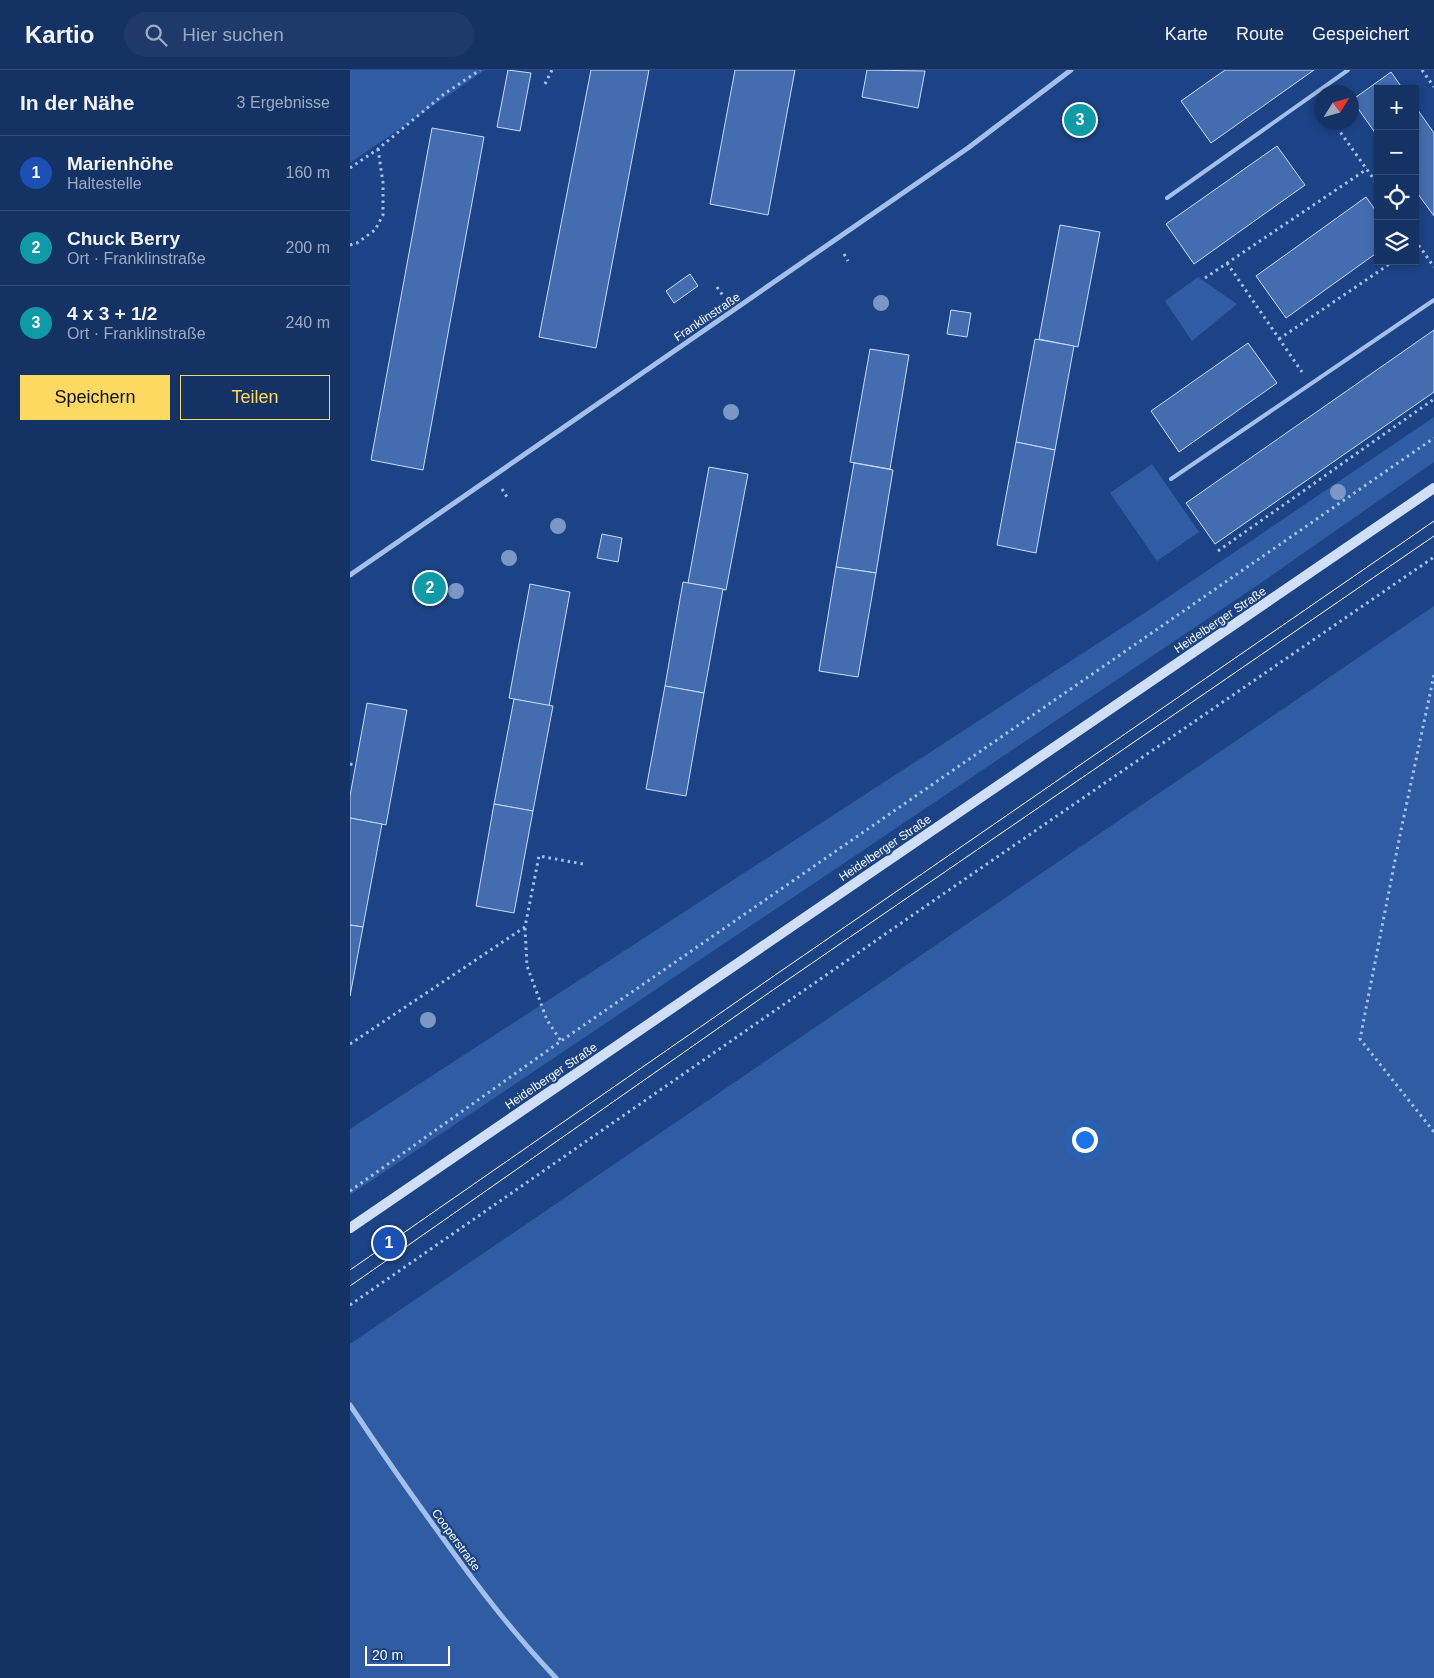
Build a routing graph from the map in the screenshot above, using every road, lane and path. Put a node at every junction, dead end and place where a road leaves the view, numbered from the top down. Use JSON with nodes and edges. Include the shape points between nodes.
{"nodes":[{"id":1,"x":480,"y":70,"type":"edge"},
{"id":2,"x":552,"y":70,"type":"edge"},
{"id":3,"x":1071,"y":70,"type":"edge"},
{"id":4,"x":1348,"y":70,"type":"edge"},
{"id":5,"x":1422,"y":70,"type":"edge"},
{"id":6,"x":545,"y":84,"type":"dead end"},
{"id":7,"x":1434,"y":87,"type":"edge"},
{"id":8,"x":1340,"y":130,"type":"edge"},
{"id":9,"x":378,"y":149,"type":"junction"},
{"id":10,"x":350,"y":168,"type":"edge"},
{"id":11,"x":1367,"y":168,"type":"junction"},
{"id":12,"x":1374,"y":179,"type":"edge"},
{"id":13,"x":1167,"y":198,"type":"dead end"},
{"id":14,"x":350,"y":245,"type":"edge"},
{"id":15,"x":1419,"y":248,"type":"edge"},
{"id":16,"x":1227,"y":263,"type":"junction"},
{"id":17,"x":1388,"y":265,"type":"edge"},
{"id":18,"x":1434,"y":267,"type":"edge"},
{"id":19,"x":1205,"y":278,"type":"dead end"},
{"id":20,"x":1434,"y":300,"type":"edge"},
{"id":21,"x":1279,"y":339,"type":"junction"},
{"id":22,"x":1310,"y":384,"type":"junction"},
{"id":23,"x":1434,"y":399,"type":"edge"},
{"id":24,"x":1434,"y":438,"type":"edge"},
{"id":25,"x":1171,"y":479,"type":"dead end"},
{"id":26,"x":1434,"y":488,"type":"edge"},
{"id":27,"x":1218,"y":551,"type":"dead end"},
{"id":28,"x":1434,"y":557,"type":"edge"},
{"id":29,"x":350,"y":575,"type":"edge"},
{"id":30,"x":1434,"y":674,"type":"edge"},
{"id":31,"x":350,"y":764,"type":"edge"},
{"id":32,"x":356,"y":765,"type":"dead end"},
{"id":33,"x":583,"y":864,"type":"dead end"},
{"id":34,"x":525,"y":927,"type":"junction"},
{"id":35,"x":561,"y":1041,"type":"junction"},
{"id":36,"x":350,"y":1044,"type":"edge"},
{"id":37,"x":1434,"y":1132,"type":"edge"},
{"id":38,"x":350,"y":1190,"type":"edge"},
{"id":39,"x":350,"y":1228,"type":"edge"},
{"id":40,"x":350,"y":1305,"type":"edge"},
{"id":41,"x":350,"y":1405,"type":"edge"},
{"id":42,"x":556,"y":1678,"type":"edge"}],
"edges":[{"from":1,"to":9,"type":"path","via":[[444,94]]},
{"from":2,"to":6,"type":"path"},
{"from":3,"to":29,"type":"street","name":"Franklinstraße","via":[[960,154]]},
{"from":4,"to":13,"type":"lane"},
{"from":5,"to":7,"type":"path"},
{"from":8,"to":11,"type":"path"},
{"from":9,"to":10,"type":"path"},
{"from":9,"to":14,"type":"path","via":[[383,215],[375,230]]},
{"from":11,"to":12,"type":"path"},
{"from":11,"to":16,"type":"path"},
{"from":15,"to":18,"type":"path"},
{"from":16,"to":19,"type":"path"},
{"from":16,"to":21,"type":"path"},
{"from":17,"to":21,"type":"path"},
{"from":20,"to":22,"type":"lane"},
{"from":21,"to":22,"type":"path"},
{"from":22,"to":25,"type":"lane"},
{"from":23,"to":27,"type":"path"},
{"from":24,"to":35,"type":"path"},
{"from":26,"to":39,"type":"street","name":"Heidelberger Straße"},
{"from":28,"to":40,"type":"path"},
{"from":30,"to":37,"type":"path","via":[[1360,1039]]},
{"from":31,"to":32,"type":"path"},
{"from":33,"to":34,"type":"path","via":[[539,856]]},
{"from":34,"to":35,"type":"path","via":[[527,966],[547,1020]]},
{"from":34,"to":36,"type":"path"},
{"from":35,"to":38,"type":"path"},
{"from":41,"to":42,"type":"street","name":"Cooperstraße","via":[[484,1595]]}]}
